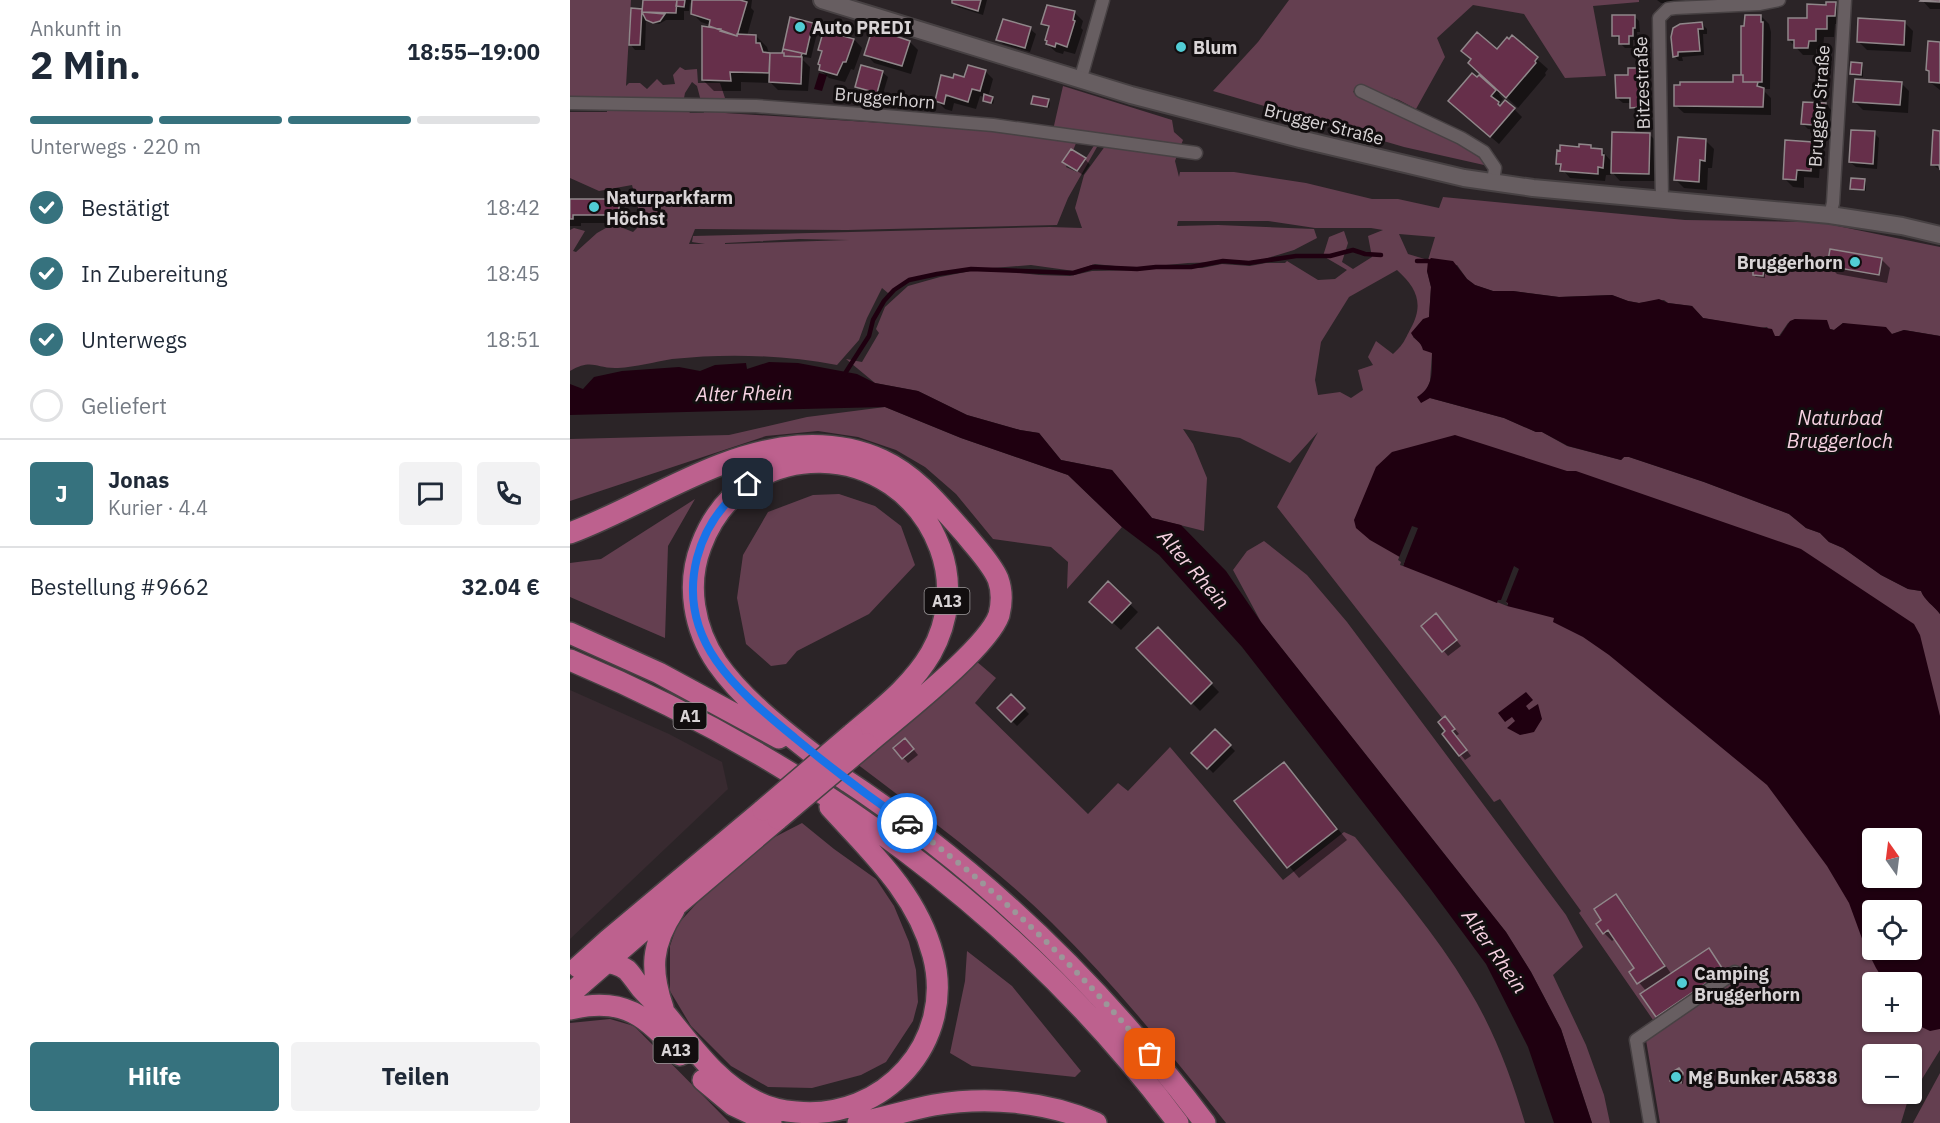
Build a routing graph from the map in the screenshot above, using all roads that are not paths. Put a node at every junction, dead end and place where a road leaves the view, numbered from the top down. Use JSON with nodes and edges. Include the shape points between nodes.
{"nodes":[{"id":1,"x":822,"y":0,"type":"edge"},
{"id":2,"x":1103,"y":0,"type":"edge"},
{"id":3,"x":1779,"y":0,"type":"edge"},
{"id":4,"x":1845,"y":0,"type":"edge"},
{"id":5,"x":1080,"y":81,"type":"junction"},
{"id":6,"x":1361,"y":91,"type":"dead end"},
{"id":7,"x":570,"y":104,"type":"edge"},
{"id":8,"x":1196,"y":153,"type":"dead end"},
{"id":9,"x":1493,"y":182,"type":"junction"},
{"id":10,"x":1662,"y":200,"type":"junction"},
{"id":11,"x":1830,"y":215,"type":"junction"},
{"id":12,"x":1940,"y":235,"type":"edge"},
{"id":13,"x":570,"y":533,"type":"edge"},
{"id":14,"x":570,"y":633,"type":"edge"},
{"id":15,"x":570,"y":660,"type":"edge"},
{"id":16,"x":859,"y":739,"type":"junction"},
{"id":17,"x":805,"y":780,"type":"junction"},
{"id":18,"x":848,"y":782,"type":"junction"},
{"id":19,"x":771,"y":815,"type":"junction"},
{"id":20,"x":679,"y":903,"type":"junction"},
{"id":21,"x":607,"y":962,"type":"junction"},
{"id":22,"x":574,"y":970,"type":"edge"},
{"id":23,"x":1735,"y":972,"type":"dead end"},
{"id":24,"x":570,"y":994,"type":"edge"},
{"id":25,"x":570,"y":1009,"type":"edge"},
{"id":26,"x":664,"y":1012,"type":"junction"},
{"id":27,"x":771,"y":1123,"type":"edge"},
{"id":28,"x":858,"y":1123,"type":"edge"},
{"id":29,"x":1096,"y":1123,"type":"edge"},
{"id":30,"x":1178,"y":1123,"type":"edge"},
{"id":31,"x":1205,"y":1123,"type":"edge"},
{"id":32,"x":1650,"y":1123,"type":"edge"}],
"edges":[{"from":1,"to":5,"type":"main road","name":"Brugger Straße"},
{"from":2,"to":5,"type":"street"},
{"from":3,"to":10,"type":"street","name":"Bitzestraße","via":[[1668,9],[1659,18]]},
{"from":4,"to":11,"type":"street","name":"Brugger Straße"},
{"from":5,"to":9,"type":"main road","name":"Brugger Straße","via":[[1300,139]]},
{"from":6,"to":9,"type":"street","via":[[1484,152],[1495,168]]},
{"from":7,"to":8,"type":"street","name":"Bruggerhorn","via":[[756,106],[873,115],[993,125]]},
{"from":9,"to":10,"type":"main road","name":"Brugger Straße"},
{"from":10,"to":11,"type":"main road","name":"Brugger Straße"},
{"from":11,"to":12,"type":"main road","name":"Brugger Straße"},
{"from":13,"to":16,"type":"highway","via":[[721,466],[781,449],[820,446],[855,450],[909,476],[992,568],[1001,591],[1000,610],[992,628],[963,660]]},
{"from":14,"to":18,"type":"highway","number":"A1","via":[[725,707]]},
{"from":15,"to":17,"type":"highway","number":"A1","via":[[684,713]]},
{"from":16,"to":18,"type":"highway","number":"A13","via":[[932,652],[947,605],[947,570],[937,539],[921,512],[890,483],[866,471],[838,464],[786,467],[748,484],[716,515],[696,563],[696,613],[708,648],[732,682]]},
{"from":16,"to":19,"type":"highway","number":"A13","bridge":true},
{"from":17,"to":26,"type":"highway","number":"A1","via":[[892,875],[925,929],[934,957],[937,994],[932,1021],[917,1056],[892,1084],[858,1105],[826,1112],[786,1111],[758,1102],[728,1083]]},
{"from":17,"to":30,"type":"highway","via":[[911,855],[1024,951],[1100,1029]]},
{"from":18,"to":31,"type":"highway","number":"A13","via":[[991,890],[1066,961],[1139,1040]]},
{"from":19,"to":20,"type":"highway","number":"A1"},
{"from":19,"to":22,"type":"highway"},
{"from":20,"to":21,"type":"highway","number":"A1"},
{"from":20,"to":26,"type":"highway","number":"A1","via":[[662,931],[655,954],[655,981]]},
{"from":21,"to":22,"type":"highway"},
{"from":21,"to":24,"type":"highway","number":"A1"},
{"from":21,"to":26,"type":"highway","number":"A1","via":[[627,970]]},
{"from":23,"to":32,"type":"street","via":[[1636,1040]]},
{"from":25,"to":27,"type":"highway","number":"A13","via":[[615,1006],[643,1017],[725,1100]]},
{"from":28,"to":29,"type":"highway","via":[[934,1106],[989,1101],[1040,1106]]}]}
